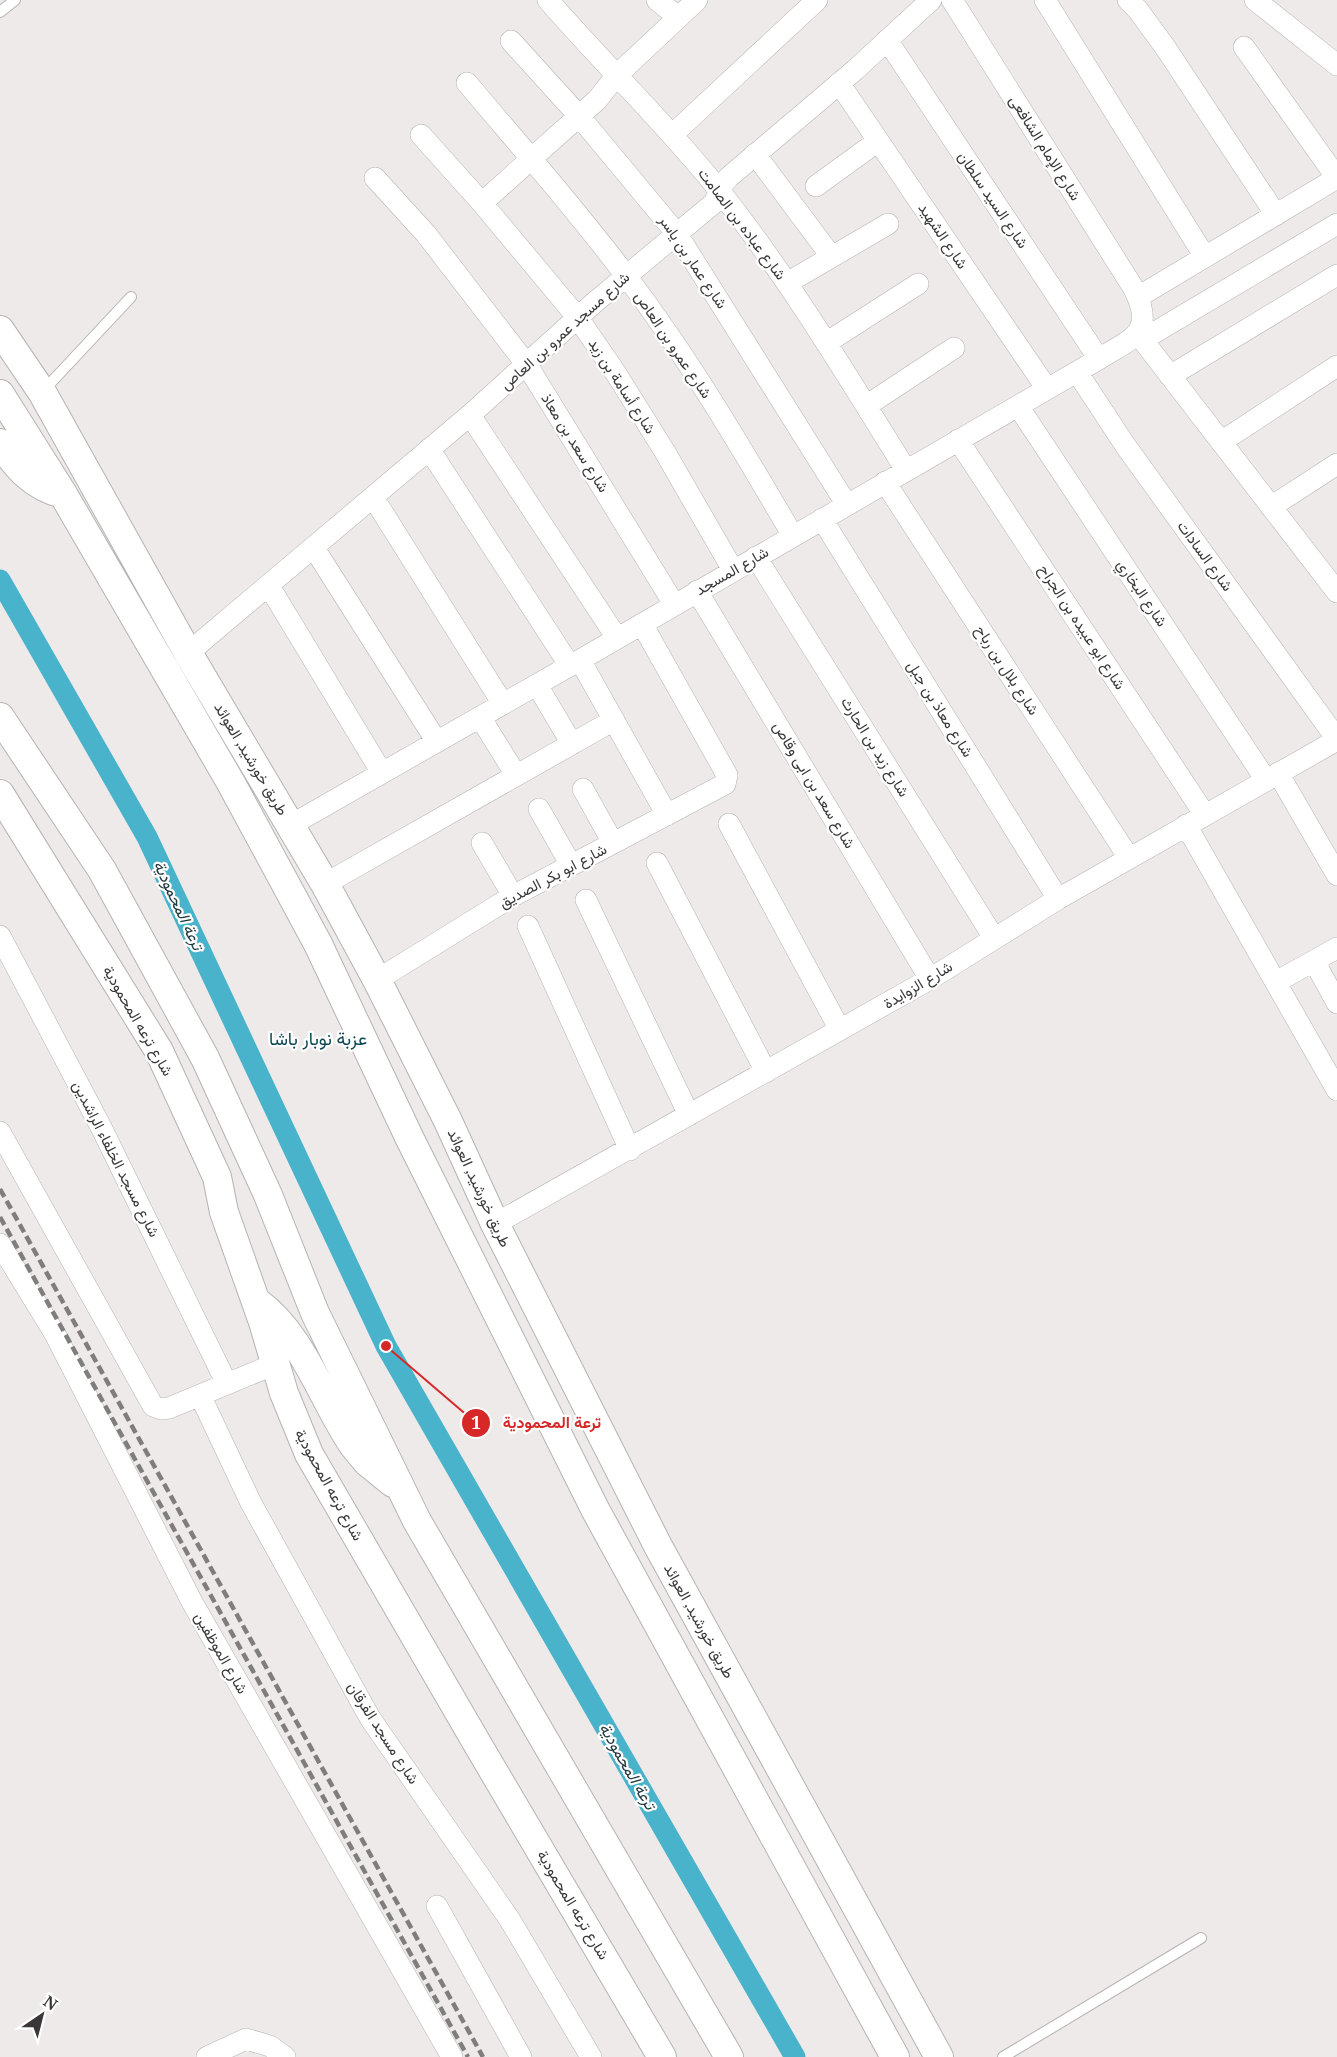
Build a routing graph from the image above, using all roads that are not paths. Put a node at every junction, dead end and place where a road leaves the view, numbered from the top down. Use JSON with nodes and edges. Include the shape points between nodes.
{"nodes":[{"id":1,"x":15,"y":0,"type":"edge"},
{"id":2,"x":548,"y":0,"type":"edge"},
{"id":3,"x":657,"y":0,"type":"edge"},
{"id":4,"x":697,"y":0,"type":"edge"},
{"id":5,"x":817,"y":0,"type":"edge"},
{"id":6,"x":931,"y":0,"type":"edge"},
{"id":7,"x":952,"y":0,"type":"edge"},
{"id":8,"x":1045,"y":0,"type":"edge"},
{"id":9,"x":1128,"y":0,"type":"edge"},
{"id":10,"x":1261,"y":2,"type":"edge"},
{"id":11,"x":0,"y":12,"type":"edge"},
{"id":12,"x":678,"y":17,"type":"junction"},
{"id":13,"x":887,"y":40,"type":"junction"},
{"id":14,"x":511,"y":41,"type":"dead end"},
{"id":15,"x":1244,"y":47,"type":"dead end"},
{"id":16,"x":1337,"y":65,"type":"edge"},
{"id":17,"x":617,"y":75,"type":"junction"},
{"id":18,"x":466,"y":83,"type":"dead end"},
{"id":19,"x":839,"y":83,"type":"junction"},
{"id":20,"x":579,"y":116,"type":"junction"},
{"id":21,"x":421,"y":135,"type":"dead end"},
{"id":22,"x":672,"y":135,"type":"junction"},
{"id":23,"x":878,"y":141,"type":"junction"},
{"id":24,"x":755,"y":154,"type":"junction"},
{"id":25,"x":531,"y":159,"type":"junction"},
{"id":26,"x":375,"y":178,"type":"dead end"},
{"id":27,"x":1337,"y":178,"type":"edge"},
{"id":28,"x":816,"y":186,"type":"dead end"},
{"id":29,"x":720,"y":192,"type":"junction"},
{"id":30,"x":482,"y":203,"type":"junction"},
{"id":31,"x":1276,"y":215,"type":"junction"},
{"id":32,"x":888,"y":224,"type":"dead end"},
{"id":33,"x":1337,"y":224,"type":"edge"},
{"id":34,"x":677,"y":234,"type":"junction"},
{"id":35,"x":831,"y":256,"type":"junction"},
{"id":36,"x":1205,"y":257,"type":"junction"},
{"id":37,"x":1337,"y":275,"type":"edge"},
{"id":38,"x":626,"y":276,"type":"junction"},
{"id":39,"x":786,"y":283,"type":"junction"},
{"id":40,"x":918,"y":284,"type":"dead end"},
{"id":41,"x":131,"y":297,"type":"dead end"},
{"id":42,"x":1138,"y":297,"type":"junction"},
{"id":43,"x":578,"y":318,"type":"junction"},
{"id":44,"x":0,"y":330,"type":"edge"},
{"id":45,"x":1140,"y":337,"type":"junction"},
{"id":46,"x":826,"y":343,"type":"junction"},
{"id":47,"x":954,"y":348,"type":"dead end"},
{"id":48,"x":1099,"y":359,"type":"junction"},
{"id":49,"x":527,"y":365,"type":"junction"},
{"id":50,"x":1337,"y":366,"type":"edge"},
{"id":51,"x":1077,"y":372,"type":"junction"},
{"id":52,"x":1170,"y":376,"type":"junction"},
{"id":53,"x":1047,"y":389,"type":"junction"},
{"id":54,"x":42,"y":392,"type":"junction"},
{"id":55,"x":0,"y":394,"type":"edge"},
{"id":56,"x":866,"y":406,"type":"junction"},
{"id":57,"x":1018,"y":406,"type":"junction"},
{"id":58,"x":470,"y":415,"type":"junction"},
{"id":59,"x":958,"y":440,"type":"junction"},
{"id":60,"x":1221,"y":442,"type":"junction"},
{"id":61,"x":0,"y":443,"type":"edge"},
{"id":62,"x":429,"y":450,"type":"junction"},
{"id":63,"x":1337,"y":464,"type":"edge"},
{"id":64,"x":906,"y":470,"type":"junction"},
{"id":65,"x":885,"y":482,"type":"junction"},
{"id":66,"x":63,"y":494,"type":"junction"},
{"id":67,"x":374,"y":497,"type":"junction"},
{"id":68,"x":847,"y":505,"type":"junction"},
{"id":69,"x":1271,"y":507,"type":"junction"},
{"id":70,"x":822,"y":519,"type":"junction"},
{"id":71,"x":793,"y":536,"type":"junction"},
{"id":72,"x":314,"y":548,"type":"junction"},
{"id":73,"x":756,"y":557,"type":"junction"},
{"id":74,"x":733,"y":570,"type":"junction"},
{"id":75,"x":268,"y":586,"type":"junction"},
{"id":76,"x":697,"y":591,"type":"junction"},
{"id":77,"x":1337,"y":592,"type":"edge"},
{"id":78,"x":674,"y":604,"type":"junction"},
{"id":79,"x":642,"y":624,"type":"junction"},
{"id":80,"x":617,"y":638,"type":"junction"},
{"id":81,"x":188,"y":653,"type":"junction"},
{"id":82,"x":575,"y":663,"type":"junction"},
{"id":83,"x":537,"y":685,"type":"junction"},
{"id":84,"x":503,"y":704,"type":"junction"},
{"id":85,"x":0,"y":717,"type":"edge"},
{"id":86,"x":480,"y":717,"type":"junction"},
{"id":87,"x":614,"y":720,"type":"junction"},
{"id":88,"x":1337,"y":740,"type":"edge"},
{"id":89,"x":437,"y":742,"type":"junction"},
{"id":90,"x":572,"y":744,"type":"junction"},
{"id":91,"x":382,"y":773,"type":"junction"},
{"id":92,"x":516,"y":775,"type":"junction"},
{"id":93,"x":1272,"y":777,"type":"junction"},
{"id":94,"x":583,"y":789,"type":"dead end"},
{"id":95,"x":0,"y":794,"type":"edge"},
{"id":96,"x":539,"y":809,"type":"dead end"},
{"id":97,"x":667,"y":814,"type":"junction"},
{"id":98,"x":1205,"y":814,"type":"junction"},
{"id":99,"x":729,"y":824,"type":"dead end"},
{"id":100,"x":291,"y":825,"type":"junction"},
{"id":101,"x":1186,"y":825,"type":"junction"},
{"id":102,"x":482,"y":843,"type":"dead end"},
{"id":103,"x":613,"y":843,"type":"junction"},
{"id":104,"x":1129,"y":858,"type":"junction"},
{"id":105,"x":657,"y":863,"type":"dead end"},
{"id":106,"x":571,"y":866,"type":"junction"},
{"id":107,"x":1337,"y":875,"type":"edge"},
{"id":108,"x":325,"y":884,"type":"junction"},
{"id":109,"x":513,"y":896,"type":"junction"},
{"id":110,"x":1058,"y":899,"type":"junction"},
{"id":111,"x":586,"y":900,"type":"dead end"},
{"id":112,"x":528,"y":926,"type":"dead end"},
{"id":113,"x":0,"y":936,"type":"edge"},
{"id":114,"x":994,"y":938,"type":"junction"},
{"id":115,"x":318,"y":944,"type":"junction"},
{"id":116,"x":1337,"y":948,"type":"edge"},
{"id":117,"x":1314,"y":961,"type":"junction"},
{"id":118,"x":930,"y":979,"type":"junction"},
{"id":119,"x":377,"y":980,"type":"junction"},
{"id":120,"x":1276,"y":982,"type":"junction"},
{"id":121,"x":1337,"y":1003,"type":"edge"},
{"id":122,"x":840,"y":1030,"type":"junction"},
{"id":123,"x":408,"y":1041,"type":"junction"},
{"id":124,"x":205,"y":1058,"type":"junction"},
{"id":125,"x":766,"y":1072,"type":"junction"},
{"id":126,"x":1337,"y":1090,"type":"edge"},
{"id":127,"x":689,"y":1115,"type":"junction"},
{"id":128,"x":0,"y":1132,"type":"edge"},
{"id":129,"x":630,"y":1150,"type":"junction"},
{"id":130,"x":217,"y":1177,"type":"junction"},
{"id":131,"x":495,"y":1224,"type":"junction"},
{"id":132,"x":0,"y":1244,"type":"edge"},
{"id":133,"x":255,"y":1300,"type":"junction"},
{"id":134,"x":275,"y":1364,"type":"junction"},
{"id":135,"x":227,"y":1384,"type":"junction"},
{"id":136,"x":200,"y":1395,"type":"junction"},
{"id":137,"x":400,"y":1487,"type":"junction"},
{"id":138,"x":437,"y":1906,"type":"dead end"},
{"id":139,"x":1201,"y":1938,"type":"dead end"},
{"id":140,"x":207,"y":2057,"type":"edge"},
{"id":141,"x":285,"y":2057,"type":"edge"},
{"id":142,"x":452,"y":2057,"type":"edge"},
{"id":143,"x":521,"y":2057,"type":"edge"},
{"id":144,"x":591,"y":2057,"type":"edge"},
{"id":145,"x":662,"y":2057,"type":"edge"},
{"id":146,"x":729,"y":2057,"type":"edge"},
{"id":147,"x":895,"y":2057,"type":"edge"},
{"id":148,"x":939,"y":2057,"type":"edge"},
{"id":149,"x":1003,"y":2057,"type":"edge"}],
"edges":[{"from":1,"to":11,"type":"lane"},
{"from":2,"to":17,"type":"street","name":"شارع عباده بن الصامت"},
{"from":3,"to":12,"type":"street"},
{"from":4,"to":12,"type":"street"},
{"from":5,"to":22,"type":"street"},
{"from":6,"to":13,"type":"street","name":"شارع مسجد عمرو بن العاص"},
{"from":7,"to":42,"type":"street","name":"شارع الإمام الشافعى"},
{"from":8,"to":36,"type":"street"},
{"from":9,"to":31,"type":"street","via":[[1165,47]]},
{"from":10,"to":16,"type":"street"},
{"from":12,"to":17,"type":"street"},
{"from":13,"to":19,"type":"street","name":"شارع مسجد عمرو بن العاص"},
{"from":13,"to":48,"type":"street","name":"شارع السيد سلطان"},
{"from":14,"to":20,"type":"street","name":"شارع عمار بن ياسر"},
{"from":15,"to":27,"type":"street"},
{"from":17,"to":20,"type":"street"},
{"from":17,"to":22,"type":"street","name":"شارع عباده بن الصامت"},
{"from":18,"to":25,"type":"street","name":"شارع عمرو بن العاص"},
{"from":19,"to":23,"type":"street","name":"شارع الشهيد"},
{"from":19,"to":24,"type":"street","name":"شارع مسجد عمرو بن العاص"},
{"from":20,"to":25,"type":"street"},
{"from":20,"to":34,"type":"street","name":"شارع عمار بن ياسر"},
{"from":21,"to":30,"type":"street","name":"شارع أسامة بن زيد"},
{"from":22,"to":29,"type":"street","name":"شارع عباده بن الصامت"},
{"from":23,"to":28,"type":"street"},
{"from":23,"to":53,"type":"street","name":"شارع الشهيد"},
{"from":24,"to":29,"type":"street","name":"شارع مسجد عمرو بن العاص","via":[[729,177]]},
{"from":24,"to":35,"type":"street"},
{"from":25,"to":30,"type":"street"},
{"from":25,"to":38,"type":"street","name":"شارع عمرو بن العاص"},
{"from":26,"to":49,"type":"street","name":"شارع سعد بن معاذ","via":[[426,234]]},
{"from":27,"to":31,"type":"street"},
{"from":29,"to":34,"type":"street","name":"شارع مسجد عمرو بن العاص","via":[[714,203]]},
{"from":29,"to":39,"type":"street","name":"شارع عباده بن الصامت"},
{"from":30,"to":43,"type":"street","name":"شارع أسامة بن زيد"},
{"from":31,"to":36,"type":"street"},
{"from":32,"to":35,"type":"street"},
{"from":33,"to":45,"type":"street","name":"شارع المسجد"},
{"from":34,"to":38,"type":"street","name":"شارع مسجد عمرو بن العاص"},
{"from":34,"to":68,"type":"street","name":"شارع عمار بن ياسر"},
{"from":35,"to":39,"type":"street"},
{"from":36,"to":42,"type":"street"},
{"from":37,"to":52,"type":"street"},
{"from":38,"to":43,"type":"street","name":"شارع مسجد عمرو بن العاص"},
{"from":38,"to":71,"type":"street","name":"شارع عمرو بن العاص","via":[[693,372]]},
{"from":39,"to":46,"type":"street","name":"شارع عباده بن الصامت"},
{"from":40,"to":46,"type":"street"},
{"from":41,"to":54,"type":"lane"},
{"from":42,"to":45,"type":"street","via":[[1143,311]]},
{"from":43,"to":49,"type":"street","name":"شارع مسجد عمرو بن العاص"},
{"from":43,"to":74,"type":"street","name":"شارع أسامة بن زيد","via":[[665,452]]},
{"from":44,"to":54,"type":"main road","name":"طريق خورشيد, العوائد"},
{"from":45,"to":48,"type":"street","name":"شارع المسجد"},
{"from":45,"to":52,"type":"street"},
{"from":46,"to":56,"type":"street","name":"شارع عباده بن الصامت"},
{"from":47,"to":56,"type":"street"},
{"from":48,"to":51,"type":"street","name":"شارع المسجد"},
{"from":49,"to":58,"type":"street","name":"شارع مسجد عمرو بن العاص"},
{"from":49,"to":78,"type":"street","name":"شارع سعد بن معاذ"},
{"from":50,"to":60,"type":"street"},
{"from":51,"to":53,"type":"street","name":"شارع المسجد"},
{"from":51,"to":88,"type":"street","name":"شارع السادات"},
{"from":52,"to":60,"type":"street"},
{"from":53,"to":57,"type":"street","name":"شارع المسجد"},
{"from":54,"to":81,"type":"main road","name":"طريق خورشيد, العوائد"},
{"from":55,"to":66,"type":"main road","name":"طريق خورشيد, العوائد"},
{"from":56,"to":64,"type":"street","name":"شارع عباده بن الصامت"},
{"from":57,"to":59,"type":"street","name":"شارع المسجد"},
{"from":57,"to":93,"type":"street","name":"شارع البخاري"},
{"from":58,"to":62,"type":"street","name":"شارع مسجد عمرو بن العاص"},
{"from":58,"to":80,"type":"street"},
{"from":59,"to":64,"type":"street","name":"شارع المسجد"},
{"from":59,"to":98,"type":"street","name":"شارع ابو عبيده بن الجراح"},
{"from":60,"to":69,"type":"street"},
{"from":61,"to":66,"type":"main road","via":[[32,481]]},
{"from":62,"to":67,"type":"street","name":"شارع مسجد عمرو بن العاص"},
{"from":62,"to":82,"type":"street"},
{"from":63,"to":69,"type":"street"},
{"from":64,"to":65,"type":"street","name":"شارع المسجد"},
{"from":65,"to":68,"type":"street","name":"شارع المسجد"},
{"from":65,"to":104,"type":"street","name":"شارع بلال بن رباح"},
{"from":66,"to":115,"type":"main road","name":"طريق خورشيد, العوائد","via":[[231,783]]},
{"from":67,"to":72,"type":"street","name":"شارع مسجد عمرو بن العاص"},
{"from":67,"to":84,"type":"street"},
{"from":68,"to":70,"type":"street","name":"شارع المسجد"},
{"from":69,"to":77,"type":"street"},
{"from":70,"to":71,"type":"street","name":"شارع المسجد"},
{"from":70,"to":110,"type":"street","name":"شارع معاذ بن جبل"},
{"from":71,"to":73,"type":"street","name":"شارع المسجد"},
{"from":72,"to":75,"type":"street","name":"شارع مسجد عمرو بن العاص"},
{"from":72,"to":89,"type":"street"},
{"from":73,"to":74,"type":"street","name":"شارع المسجد"},
{"from":73,"to":114,"type":"street","name":"شارع زيد بن الحارث"},
{"from":74,"to":76,"type":"street","name":"شارع المسجد"},
{"from":75,"to":81,"type":"street","name":"شارع مسجد عمرو بن العاص"},
{"from":75,"to":91,"type":"street"},
{"from":76,"to":78,"type":"street","name":"شارع المسجد"},
{"from":76,"to":118,"type":"street","name":"شارع سعد بن ابى وقاص"},
{"from":78,"to":79,"type":"street","name":"شارع المسجد"},
{"from":79,"to":80,"type":"street","name":"شارع المسجد"},
{"from":79,"to":97,"type":"street","name":"شارع ابو بكر الصديق","via":[[727,775],[725,784]]},
{"from":80,"to":82,"type":"street","name":"شارع المسجد"},
{"from":81,"to":100,"type":"main road","name":"طريق خورشيد, العوائد"},
{"from":82,"to":83,"type":"street","name":"شارع المسجد"},
{"from":82,"to":87,"type":"street"},
{"from":83,"to":84,"type":"street","name":"شارع المسجد"},
{"from":83,"to":90,"type":"street"},
{"from":84,"to":86,"type":"street","name":"شارع المسجد"},
{"from":85,"to":124,"type":"main road","via":[[102,870]]},
{"from":86,"to":89,"type":"street","name":"شارع المسجد"},
{"from":86,"to":92,"type":"street"},
{"from":87,"to":90,"type":"street"},
{"from":87,"to":97,"type":"street"},
{"from":88,"to":93,"type":"street","name":"شارع الزوايدة"},
{"from":89,"to":91,"type":"street","name":"شارع المسجد"},
{"from":90,"to":92,"type":"street"},
{"from":91,"to":100,"type":"street","name":"شارع المسجد"},
{"from":92,"to":108,"type":"street"},
{"from":93,"to":98,"type":"street","name":"شارع الزوايدة"},
{"from":93,"to":107,"type":"street","name":"شارع البخاري"},
{"from":94,"to":103,"type":"street"},
{"from":95,"to":130,"type":"main road","name":"شارع ترعه المحمودية","via":[[159,1051]]},
{"from":96,"to":106,"type":"street"},
{"from":97,"to":103,"type":"street","name":"شارع ابو بكر الصديق"},
{"from":98,"to":101,"type":"street","name":"شارع الزوايدة"},
{"from":99,"to":122,"type":"street"},
{"from":100,"to":108,"type":"main road","name":"طريق خورشيد, العوائد"},
{"from":101,"to":104,"type":"street","name":"شارع الزوايدة"},
{"from":101,"to":120,"type":"street"},
{"from":102,"to":109,"type":"street"},
{"from":103,"to":106,"type":"street","name":"شارع ابو بكر الصديق"},
{"from":104,"to":110,"type":"street","name":"شارع الزوايدة"},
{"from":105,"to":125,"type":"street"},
{"from":106,"to":109,"type":"street","name":"شارع ابو بكر الصديق"},
{"from":108,"to":119,"type":"main road","name":"طريق خورشيد, العوائد"},
{"from":109,"to":119,"type":"street","name":"شارع ابو بكر الصديق"},
{"from":110,"to":114,"type":"street","name":"شارع الزوايدة"},
{"from":111,"to":127,"type":"street"},
{"from":112,"to":129,"type":"street"},
{"from":113,"to":135,"type":"street","name":"شارع مسجد الخلفاء الراشدين","via":[[101,1126]]},
{"from":114,"to":118,"type":"street","name":"شارع الزوايدة"},
{"from":115,"to":123,"type":"main road"},
{"from":115,"to":147,"type":"main road","name":"طريق خورشيد, العوائد","via":[[596,1511]]},
{"from":116,"to":117,"type":"street"},
{"from":117,"to":120,"type":"street"},
{"from":117,"to":121,"type":"street"},
{"from":118,"to":122,"type":"street","name":"شارع الزوايدة"},
{"from":119,"to":123,"type":"main road","name":"طريق خورشيد, العوائد"},
{"from":120,"to":126,"type":"street"},
{"from":122,"to":125,"type":"street","name":"شارع الزوايدة"},
{"from":123,"to":131,"type":"main road","name":"طريق خورشيد, العوائد"},
{"from":124,"to":130,"type":"main road"},
{"from":124,"to":137,"type":"main road","via":[[268,1195],[315,1313]]},
{"from":125,"to":127,"type":"street","name":"شارع الزوايدة"},
{"from":127,"to":129,"type":"street","name":"شارع الزوايدة"},
{"from":128,"to":136,"type":"street","via":[[151,1403],[161,1409],[169,1408]]},
{"from":129,"to":131,"type":"street","name":"شارع الزوايدة"},
{"from":130,"to":133,"type":"main road","name":"شارع ترعه المحمودية","via":[[224,1212]]},
{"from":131,"to":148,"type":"main road","name":"طريق خورشيد, العوائد","via":[[658,1546]]},
{"from":132,"to":142,"type":"street","name":"شارع الموظفين","via":[[55,1334],[192,1602]]},
{"from":133,"to":134,"type":"main road","name":"شارع ترعه المحمودية"},
{"from":133,"to":137,"type":"main road","via":[[285,1327],[353,1445]]},
{"from":134,"to":135,"type":"street"},
{"from":134,"to":145,"type":"main road","name":"شارع ترعه المحمودية","via":[[309,1454]]},
{"from":135,"to":136,"type":"street"},
{"from":136,"to":144,"type":"street","name":"شارع مسجد الفرقان","via":[[251,1503],[370,1718],[510,1920]]},
{"from":137,"to":146,"type":"main road"},
{"from":138,"to":143,"type":"street"},
{"from":139,"to":149,"type":"lane"},
{"from":140,"to":141,"type":"street","via":[[246,2039],[270,2046]]}]}
